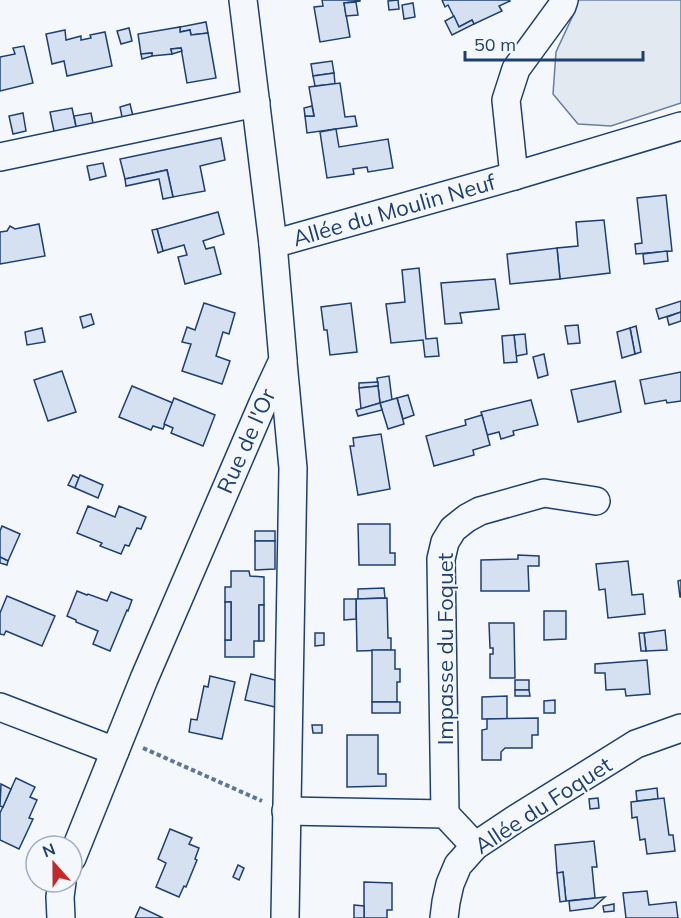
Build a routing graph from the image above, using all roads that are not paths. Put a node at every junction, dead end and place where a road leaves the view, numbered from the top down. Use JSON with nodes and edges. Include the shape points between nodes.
{"nodes":[{"id":1,"x":243,"y":0,"type":"edge"},
{"id":2,"x":564,"y":0,"type":"edge"},
{"id":3,"x":256,"y":103,"type":"junction"},
{"id":4,"x":681,"y":126,"type":"edge"},
{"id":5,"x":0,"y":157,"type":"edge"},
{"id":6,"x":514,"y":176,"type":"junction"},
{"id":7,"x":273,"y":244,"type":"junction"},
{"id":8,"x":282,"y":360,"type":"junction"},
{"id":9,"x":596,"y":501,"type":"dead end"},
{"id":10,"x":0,"y":707,"type":"edge"},
{"id":11,"x":681,"y":728,"type":"edge"},
{"id":12,"x":118,"y":745,"type":"junction"},
{"id":13,"x":286,"y":811,"type":"junction"},
{"id":14,"x":445,"y":814,"type":"junction"},
{"id":15,"x":82,"y":834,"type":"edge"},
{"id":16,"x":475,"y":846,"type":"junction"},
{"id":17,"x":60,"y":894,"type":"edge"},
{"id":18,"x":61,"y":918,"type":"edge"},
{"id":19,"x":285,"y":918,"type":"edge"},
{"id":20,"x":444,"y":918,"type":"edge"}],
"edges":[{"from":1,"to":3,"type":"street","name":"Rue de l'Or"},
{"from":2,"to":6,"type":"street","name":"Allée du Moulin Neuf","via":[[516,69],[506,100]]},
{"from":3,"to":5,"type":"street"},
{"from":3,"to":7,"type":"street","name":"Rue de l'Or"},
{"from":4,"to":6,"type":"street","name":"Allée du Moulin Neuf"},
{"from":6,"to":7,"type":"street","name":"Allée du Moulin Neuf"},
{"from":7,"to":8,"type":"street","name":"Rue de l'Or"},
{"from":8,"to":12,"type":"street","name":"Rue de l'Or"},
{"from":8,"to":13,"type":"street","via":[[293,468]]},
{"from":9,"to":14,"type":"street","name":"Impasse du Foquet","via":[[544,493],[480,511],[453,529],[445,542],[441,559]]},
{"from":10,"to":12,"type":"street"},
{"from":11,"to":16,"type":"street","name":"Allée du Foquet","via":[[636,744]]},
{"from":12,"to":15,"type":"street","name":"Rue de l'Or"},
{"from":13,"to":14,"type":"street"},
{"from":13,"to":19,"type":"street"},
{"from":14,"to":16,"type":"street"},
{"from":16,"to":20,"type":"street","name":"Allée du Foquet","via":[[458,865]]},
{"from":17,"to":18,"type":"street"}]}
